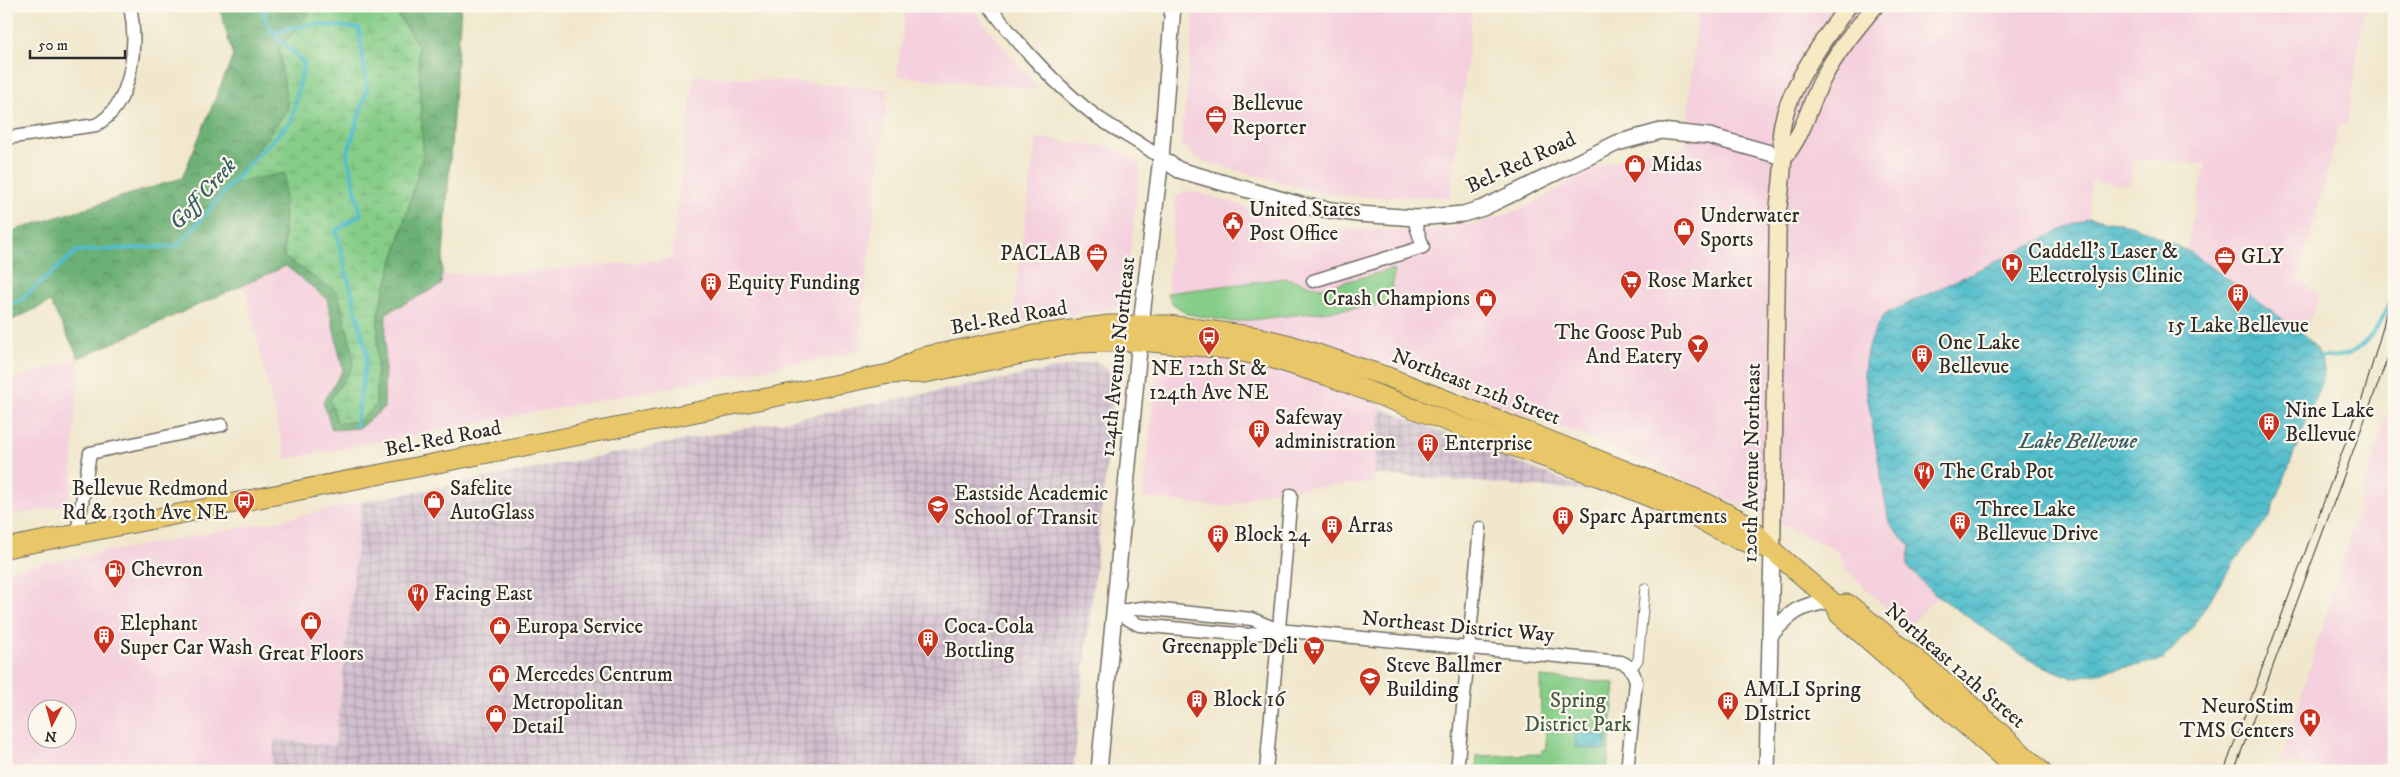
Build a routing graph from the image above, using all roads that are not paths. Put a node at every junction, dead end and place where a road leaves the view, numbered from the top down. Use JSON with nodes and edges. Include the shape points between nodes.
{"nodes":[{"id":1,"x":130,"y":6,"type":"edge"},
{"id":2,"x":988,"y":6,"type":"edge"},
{"id":3,"x":1173,"y":6,"type":"edge"},
{"id":4,"x":1848,"y":6,"type":"edge"},
{"id":5,"x":1875,"y":6,"type":"edge"},
{"id":6,"x":6,"y":138,"type":"edge"},
{"id":7,"x":1784,"y":157,"type":"junction"},
{"id":8,"x":1161,"y":158,"type":"junction"},
{"id":9,"x":1416,"y":218,"type":"junction"},
{"id":10,"x":1313,"y":281,"type":"dead end"},
{"id":11,"x":1141,"y":332,"type":"junction"},
{"id":12,"x":1228,"y":341,"type":"junction"},
{"id":13,"x":222,"y":425,"type":"dead end"},
{"id":14,"x":1292,"y":496,"type":"dead end"},
{"id":15,"x":1480,"y":528,"type":"dead end"},
{"id":16,"x":77,"y":534,"type":"junction"},
{"id":17,"x":6,"y":548,"type":"edge"},
{"id":18,"x":1772,"y":550,"type":"junction"},
{"id":19,"x":1645,"y":588,"type":"dead end"},
{"id":20,"x":1833,"y":602,"type":"junction"},
{"id":21,"x":1115,"y":612,"type":"junction"},
{"id":22,"x":1278,"y":630,"type":"junction"},
{"id":23,"x":1770,"y":635,"type":"junction"},
{"id":24,"x":1469,"y":649,"type":"junction"},
{"id":25,"x":1633,"y":666,"type":"junction"},
{"id":26,"x":1099,"y":771,"type":"edge"},
{"id":27,"x":1266,"y":771,"type":"edge"},
{"id":28,"x":1457,"y":771,"type":"edge"},
{"id":29,"x":1627,"y":771,"type":"edge"},
{"id":30,"x":1767,"y":771,"type":"edge"},
{"id":31,"x":2018,"y":771,"type":"edge"},
{"id":32,"x":2041,"y":771,"type":"edge"}],
"edges":[{"from":1,"to":6,"type":"street","via":[[133,46],[123,94],[108,119],[96,125]]},
{"from":2,"to":8,"type":"street","via":[[1058,84],[1094,114]]},
{"from":3,"to":8,"type":"street","name":"124th Avenue Northeast"},
{"from":4,"to":7,"type":"main road","name":"120th Avenue Northeast","via":[[1799,82],[1781,135]]},
{"from":5,"to":7,"type":"main road","via":[[1835,57],[1798,140]]},
{"from":7,"to":9,"type":"street","name":"Bel-Red Road","via":[[1709,136],[1661,131],[1617,143],[1484,208],[1464,214]]},
{"from":7,"to":18,"type":"main road","name":"120th Avenue Northeast","via":[[1778,211]]},
{"from":8,"to":9,"type":"street","name":"Bel-Red Road","via":[[1179,170],[1295,204],[1358,214]]},
{"from":8,"to":11,"type":"street","name":"124th Avenue Northeast"},
{"from":9,"to":10,"type":"street","via":[[1423,247]]},
{"from":11,"to":12,"type":"main road","name":"Northeast 12th Street"},
{"from":11,"to":16,"type":"main road","name":"Bel-Red Road","via":[[926,373],[889,374]]},
{"from":11,"to":21,"type":"street","name":"124th Avenue Northeast"},
{"from":12,"to":18,"type":"main road","name":"Northeast 12th Street","via":[[1614,482],[1739,540]]},
{"from":12,"to":18,"type":"main road","name":"Northeast 12th Street","via":[[1290,345],[1388,377],[1702,501],[1746,523]]},
{"from":13,"to":16,"type":"street","via":[[90,453]]},
{"from":14,"to":22,"type":"street"},
{"from":15,"to":24,"type":"street"},
{"from":16,"to":17,"type":"main road","name":"Bel-Red Road"},
{"from":18,"to":20,"type":"main road","name":"Northeast 12th Street"},
{"from":18,"to":23,"type":"street","name":"120th Avenue Northeast"},
{"from":19,"to":25,"type":"street","via":[[1638,660]]},
{"from":20,"to":23,"type":"street","via":[[1800,607],[1787,615]]},
{"from":20,"to":31,"type":"main road","name":"Northeast 12th Street","via":[[1839,614]]},
{"from":20,"to":32,"type":"main road","name":"Northeast 12th Street","via":[[1848,604],[1952,687]]},
{"from":21,"to":22,"type":"street","name":"Northeast District Way","via":[[1139,625],[1249,635]]},
{"from":21,"to":26,"type":"street","name":"124th Avenue Northeast"},
{"from":22,"to":24,"type":"street","name":"Northeast District Way"},
{"from":22,"to":27,"type":"street"},
{"from":23,"to":30,"type":"street","name":"120th Avenue Northeast"},
{"from":24,"to":25,"type":"street","name":"Northeast District Way","via":[[1621,662]]},
{"from":24,"to":28,"type":"street"},
{"from":25,"to":29,"type":"street","via":[[1636,682]]}]}
